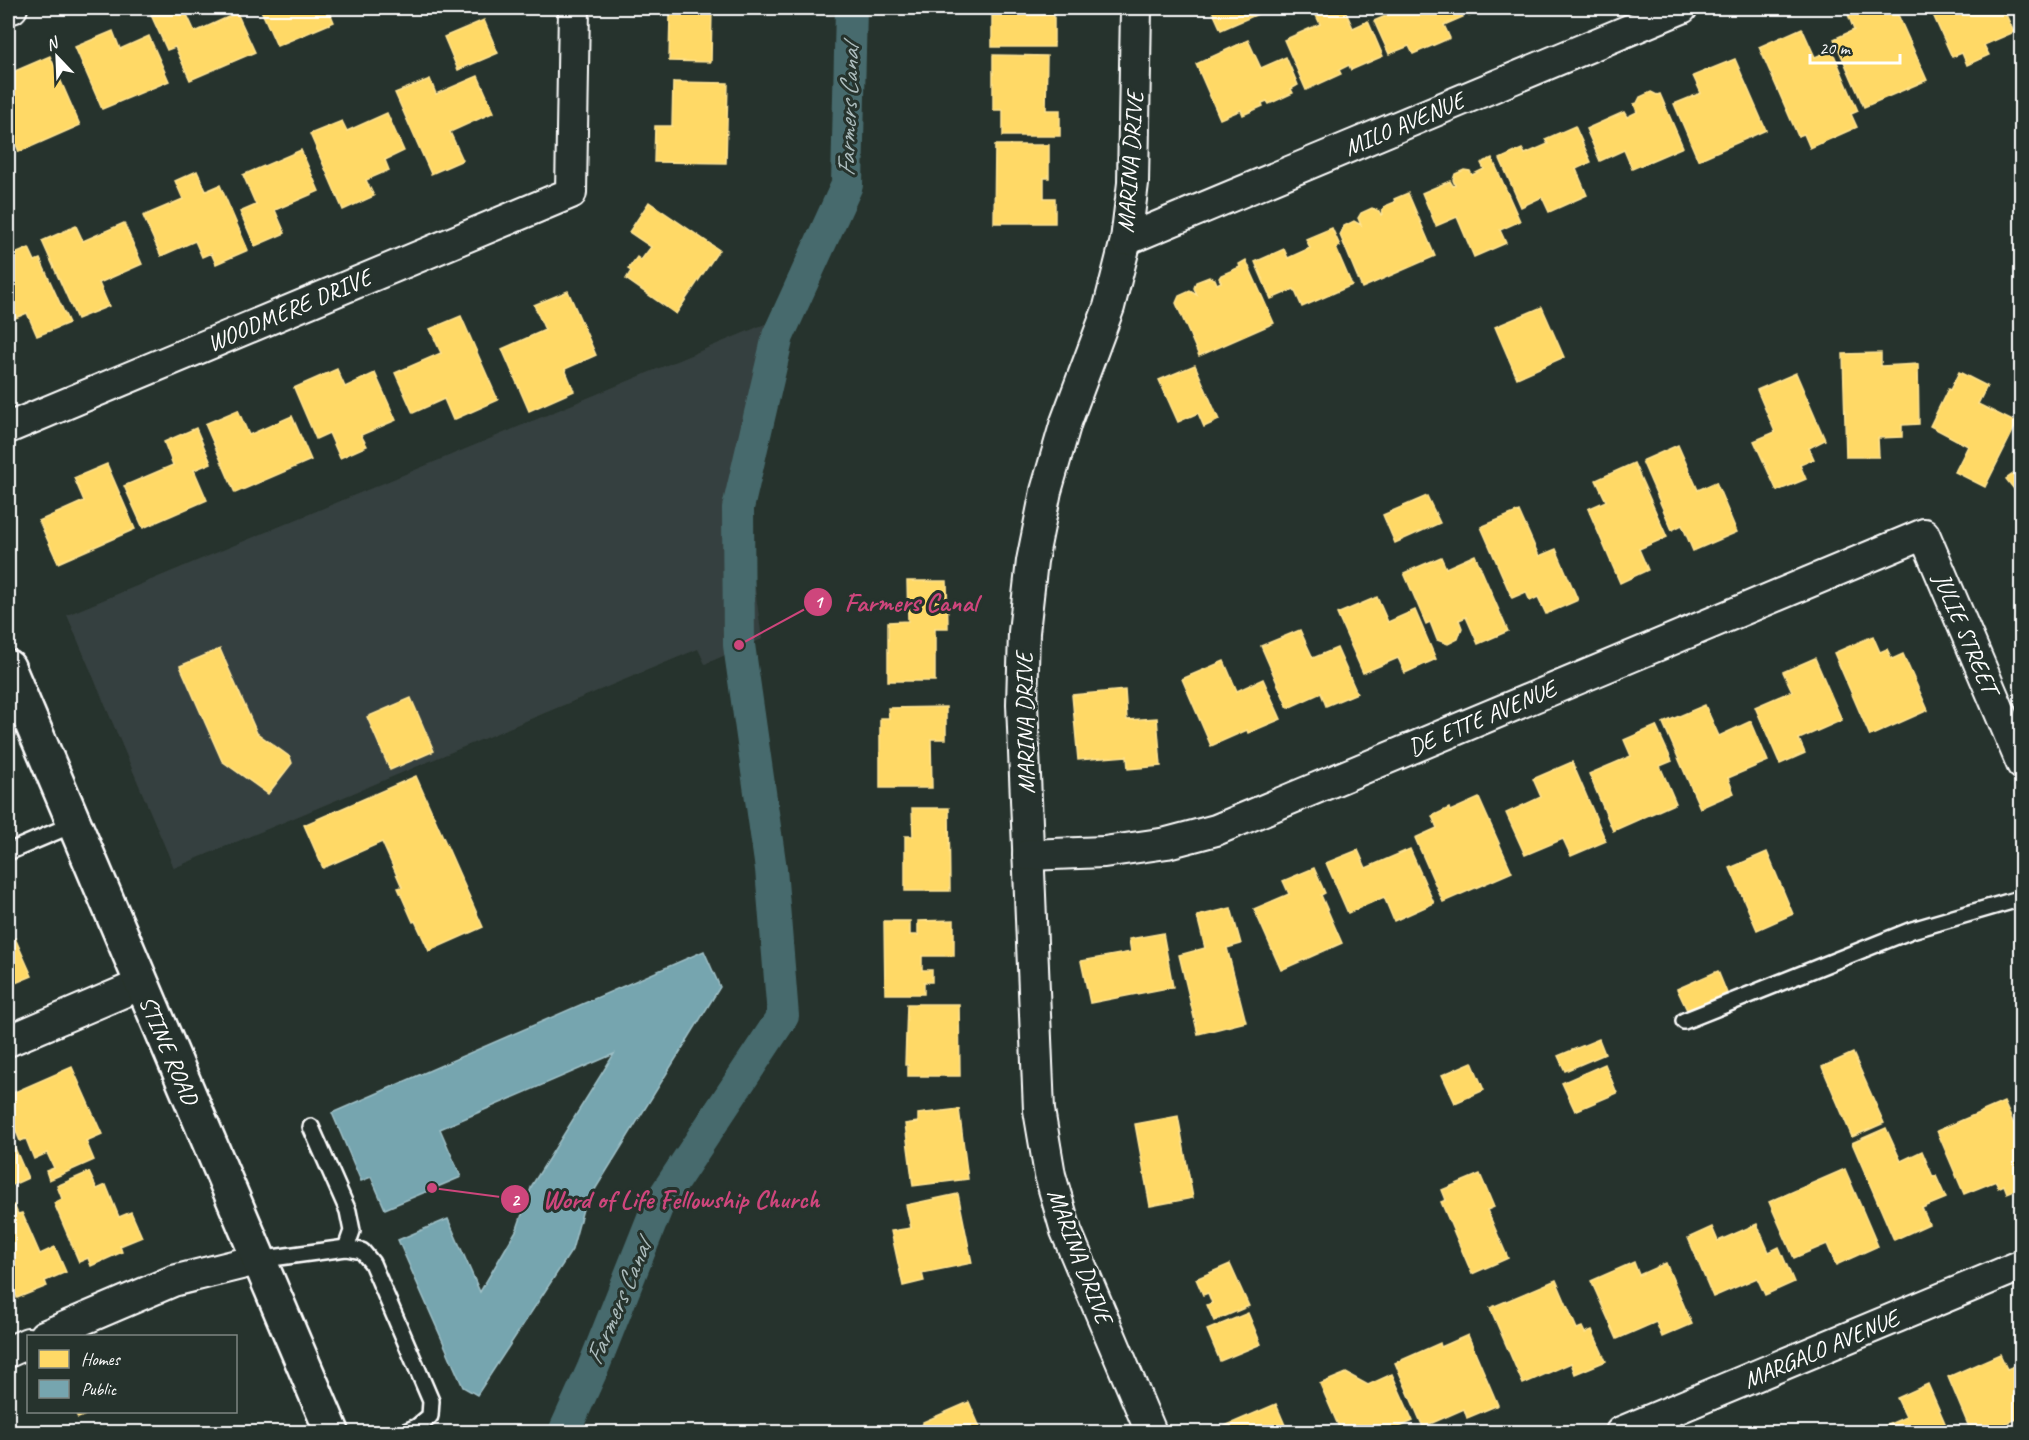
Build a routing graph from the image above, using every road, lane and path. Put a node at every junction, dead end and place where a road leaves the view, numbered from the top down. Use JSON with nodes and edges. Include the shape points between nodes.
{"nodes":[{"id":1,"x":12,"y":8,"type":"edge"},
{"id":2,"x":574,"y":8,"type":"edge"},
{"id":3,"x":1136,"y":8,"type":"edge"},
{"id":4,"x":1682,"y":8,"type":"edge"},
{"id":5,"x":8,"y":9,"type":"edge"},
{"id":6,"x":1126,"y":240,"type":"junction"},
{"id":7,"x":8,"y":428,"type":"edge"},
{"id":8,"x":1924,"y":534,"type":"joint"},
{"id":9,"x":8,"y":668,"type":"edge"},
{"id":10,"x":2022,"y":764,"type":"edge"},
{"id":11,"x":74,"y":824,"type":"junction"},
{"id":12,"x":8,"y":852,"type":"edge"},
{"id":13,"x":1028,"y":855,"type":"junction"},
{"id":14,"x":2022,"y":898,"type":"edge"},
{"id":15,"x":142,"y":984,"type":"junction"},
{"id":16,"x":1684,"y":1021,"type":"dead end"},
{"id":17,"x":8,"y":1041,"type":"edge"},
{"id":18,"x":311,"y":1126,"type":"dead end"},
{"id":19,"x":346,"y":1248,"type":"junction"},
{"id":20,"x":257,"y":1260,"type":"junction"},
{"id":21,"x":2022,"y":1265,"type":"edge"},
{"id":22,"x":46,"y":1335,"type":"edge"},
{"id":23,"x":27,"y":1343,"type":"edge"},
{"id":24,"x":8,"y":1352,"type":"edge"},
{"id":25,"x":332,"y":1432,"type":"edge"},
{"id":26,"x":405,"y":1432,"type":"edge"},
{"id":27,"x":1151,"y":1432,"type":"edge"},
{"id":28,"x":1621,"y":1432,"type":"edge"}],
"edges":[{"from":1,"to":5,"type":"street"},
{"from":2,"to":7,"type":"street","name":"WOODMERE DRIVE","via":[[571,192]]},
{"from":3,"to":6,"type":"street","name":"MARINA DRIVE","via":[[1133,183]]},
{"from":4,"to":6,"type":"street","name":"MILO AVENUE"},
{"from":6,"to":13,"type":"street","name":"MARINA DRIVE","via":[[1109,307],[1066,422],[1046,491],[1032,561],[1024,632],[1022,704]]},
{"from":8,"to":10,"type":"street","name":"JULIE STREET"},
{"from":8,"to":13,"type":"street","name":"DE ETTE AVENUE","via":[[1216,830],[1167,843],[1104,852]]},
{"from":9,"to":11,"type":"main road","name":"STINE ROAD","via":[[22,716]]},
{"from":11,"to":12,"type":"lane"},
{"from":11,"to":15,"type":"main road","name":"STINE ROAD"},
{"from":13,"to":27,"type":"street","name":"MARINA DRIVE","via":[[1039,1110],[1050,1175],[1066,1231]]},
{"from":14,"to":16,"type":"lane","via":[[1912,930]]},
{"from":15,"to":17,"type":"street"},
{"from":15,"to":20,"type":"main road","name":"STINE ROAD"},
{"from":18,"to":19,"type":"lane","via":[[348,1211],[352,1231]]},
{"from":19,"to":20,"type":"lane"},
{"from":19,"to":26,"type":"lane","via":[[362,1251],[372,1263],[431,1401],[430,1416]]},
{"from":20,"to":22,"type":"street","via":[[173,1281]]},
{"from":20,"to":25,"type":"main road","name":"STINE ROAD"},
{"from":21,"to":28,"type":"street","name":"MARGALO AVENUE"},
{"from":23,"to":24,"type":"street"}]}
